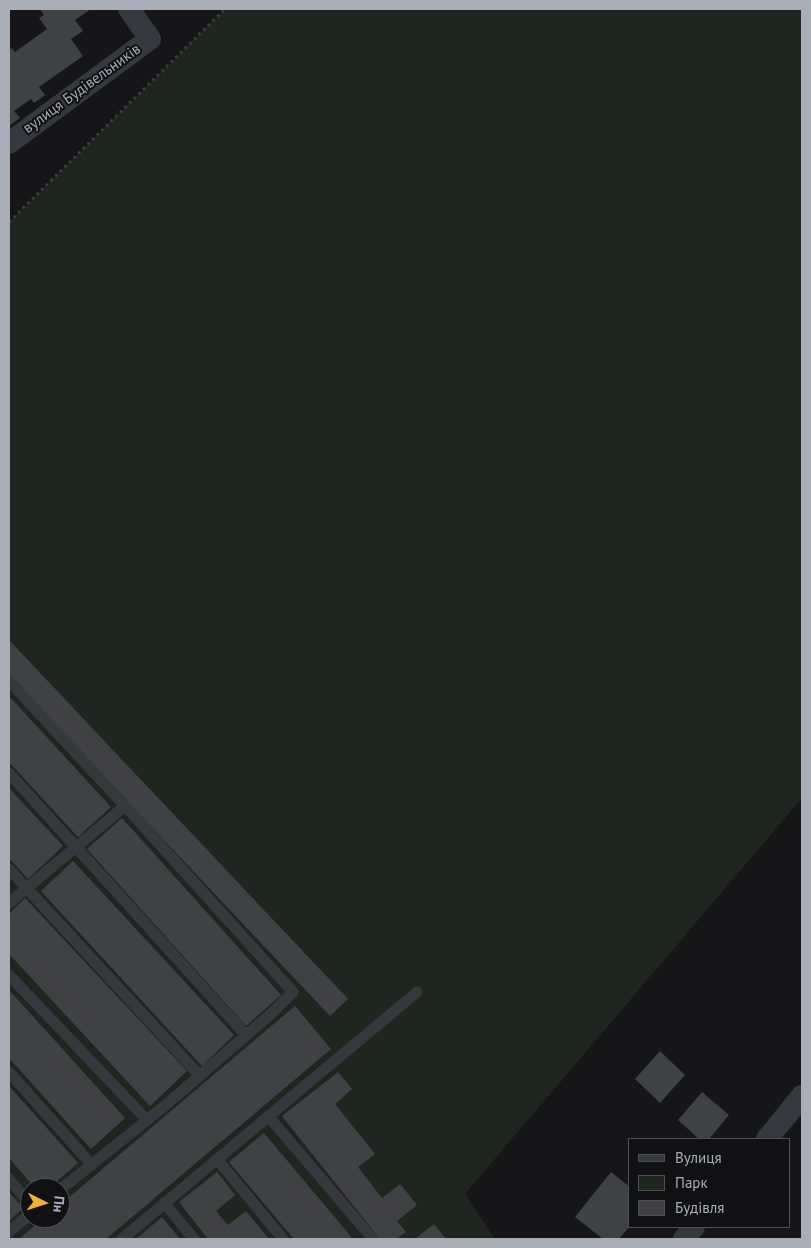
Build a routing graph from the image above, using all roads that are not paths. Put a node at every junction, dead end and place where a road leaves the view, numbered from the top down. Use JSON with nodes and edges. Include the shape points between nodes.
{"nodes":[{"id":1,"x":130,"y":9,"type":"edge"},
{"id":2,"x":9,"y":143,"type":"edge"},
{"id":3,"x":9,"y":681,"type":"edge"},
{"id":4,"x":9,"y":773,"type":"edge"},
{"id":5,"x":124,"y":806,"type":"junction"},
{"id":6,"x":75,"y":847,"type":"junction"},
{"id":7,"x":9,"y":869,"type":"edge"},
{"id":8,"x":26,"y":888,"type":"junction"},
{"id":9,"x":9,"y":903,"type":"edge"},
{"id":10,"x":9,"y":975,"type":"edge"},
{"id":11,"x":416,"y":992,"type":"dead end"},
{"id":12,"x":246,"y":1035,"type":"junction"},
{"id":13,"x":9,"y":1072,"type":"edge"},
{"id":14,"x":200,"y":1076,"type":"junction"},
{"id":15,"x":802,"y":1096,"type":"edge"},
{"id":16,"x":268,"y":1116,"type":"junction"},
{"id":17,"x":147,"y":1120,"type":"junction"},
{"id":18,"x":768,"y":1138,"type":"edge"},
{"id":19,"x":216,"y":1159,"type":"junction"},
{"id":20,"x":92,"y":1164,"type":"junction"},
{"id":21,"x":9,"y":1179,"type":"edge"},
{"id":22,"x":70,"y":1182,"type":"edge"},
{"id":23,"x":20,"y":1192,"type":"edge"},
{"id":24,"x":164,"y":1203,"type":"junction"},
{"id":25,"x":20,"y":1223,"type":"edge"},
{"id":26,"x":693,"y":1228,"type":"edge"},
{"id":27,"x":9,"y":1232,"type":"edge"},
{"id":28,"x":122,"y":1239,"type":"edge"},
{"id":29,"x":194,"y":1239,"type":"edge"},
{"id":30,"x":283,"y":1239,"type":"edge"},
{"id":31,"x":373,"y":1239,"type":"edge"},
{"id":32,"x":684,"y":1239,"type":"edge"}],
"edges":[{"from":1,"to":2,"type":"street","name":"вулиця Будівельників","via":[[150,40]]},
{"from":3,"to":5,"type":"lane"},
{"from":4,"to":6,"type":"lane"},
{"from":5,"to":6,"type":"lane"},
{"from":5,"to":12,"type":"lane","via":[[292,992]]},
{"from":6,"to":8,"type":"lane"},
{"from":6,"to":12,"type":"lane"},
{"from":7,"to":8,"type":"lane"},
{"from":8,"to":9,"type":"lane"},
{"from":8,"to":14,"type":"lane"},
{"from":10,"to":17,"type":"lane"},
{"from":11,"to":16,"type":"lane"},
{"from":12,"to":14,"type":"lane"},
{"from":13,"to":20,"type":"lane"},
{"from":14,"to":17,"type":"lane"},
{"from":15,"to":18,"type":"street"},
{"from":16,"to":19,"type":"lane"},
{"from":16,"to":31,"type":"lane"},
{"from":17,"to":20,"type":"lane"},
{"from":19,"to":24,"type":"lane"},
{"from":19,"to":30,"type":"lane"},
{"from":20,"to":22,"type":"lane"},
{"from":21,"to":23,"type":"lane"},
{"from":24,"to":28,"type":"lane"},
{"from":24,"to":29,"type":"lane"},
{"from":25,"to":27,"type":"lane"},
{"from":26,"to":32,"type":"street"}]}
